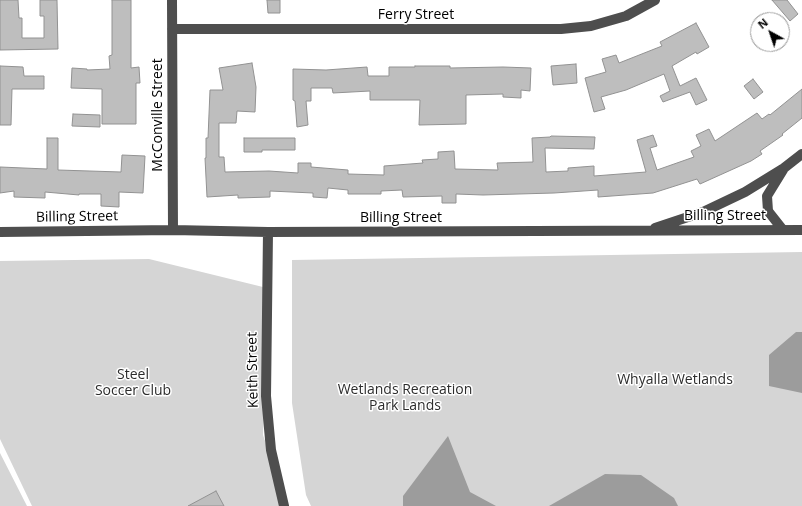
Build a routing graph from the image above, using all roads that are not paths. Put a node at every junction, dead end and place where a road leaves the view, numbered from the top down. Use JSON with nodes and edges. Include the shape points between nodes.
{"nodes":[{"id":1,"x":172,"y":0,"type":"edge"},
{"id":2,"x":655,"y":0,"type":"edge"},
{"id":3,"x":172,"y":29,"type":"junction"},
{"id":4,"x":802,"y":154,"type":"edge"},
{"id":5,"x":784,"y":168,"type":"junction"},
{"id":6,"x":173,"y":230,"type":"junction"},
{"id":7,"x":783,"y":230,"type":"junction"},
{"id":8,"x":802,"y":230,"type":"edge"},
{"id":9,"x":644,"y":231,"type":"junction"},
{"id":10,"x":0,"y":232,"type":"edge"},
{"id":11,"x":268,"y":232,"type":"junction"},
{"id":12,"x":284,"y":506,"type":"edge"}],
"edges":[{"from":1,"to":3,"type":"street","name":"McConville Street"},
{"from":2,"to":3,"type":"street","name":"Ferry Street","via":[[626,16],[590,26],[562,29]]},
{"from":3,"to":6,"type":"street","name":"McConville Street"},
{"from":4,"to":5,"type":"street"},
{"from":5,"to":7,"type":"street","via":[[767,196],[768,211]]},
{"from":5,"to":9,"type":"street","via":[[745,192],[703,212]]},
{"from":6,"to":10,"type":"street","name":"Billing Street"},
{"from":6,"to":11,"type":"street","name":"Billing Street"},
{"from":7,"to":8,"type":"street","name":"Billing Street"},
{"from":7,"to":9,"type":"street","name":"Billing Street"},
{"from":9,"to":11,"type":"street","name":"Billing Street"},
{"from":11,"to":12,"type":"street","name":"Keith Street","via":[[266,396],[271,450]]}]}
